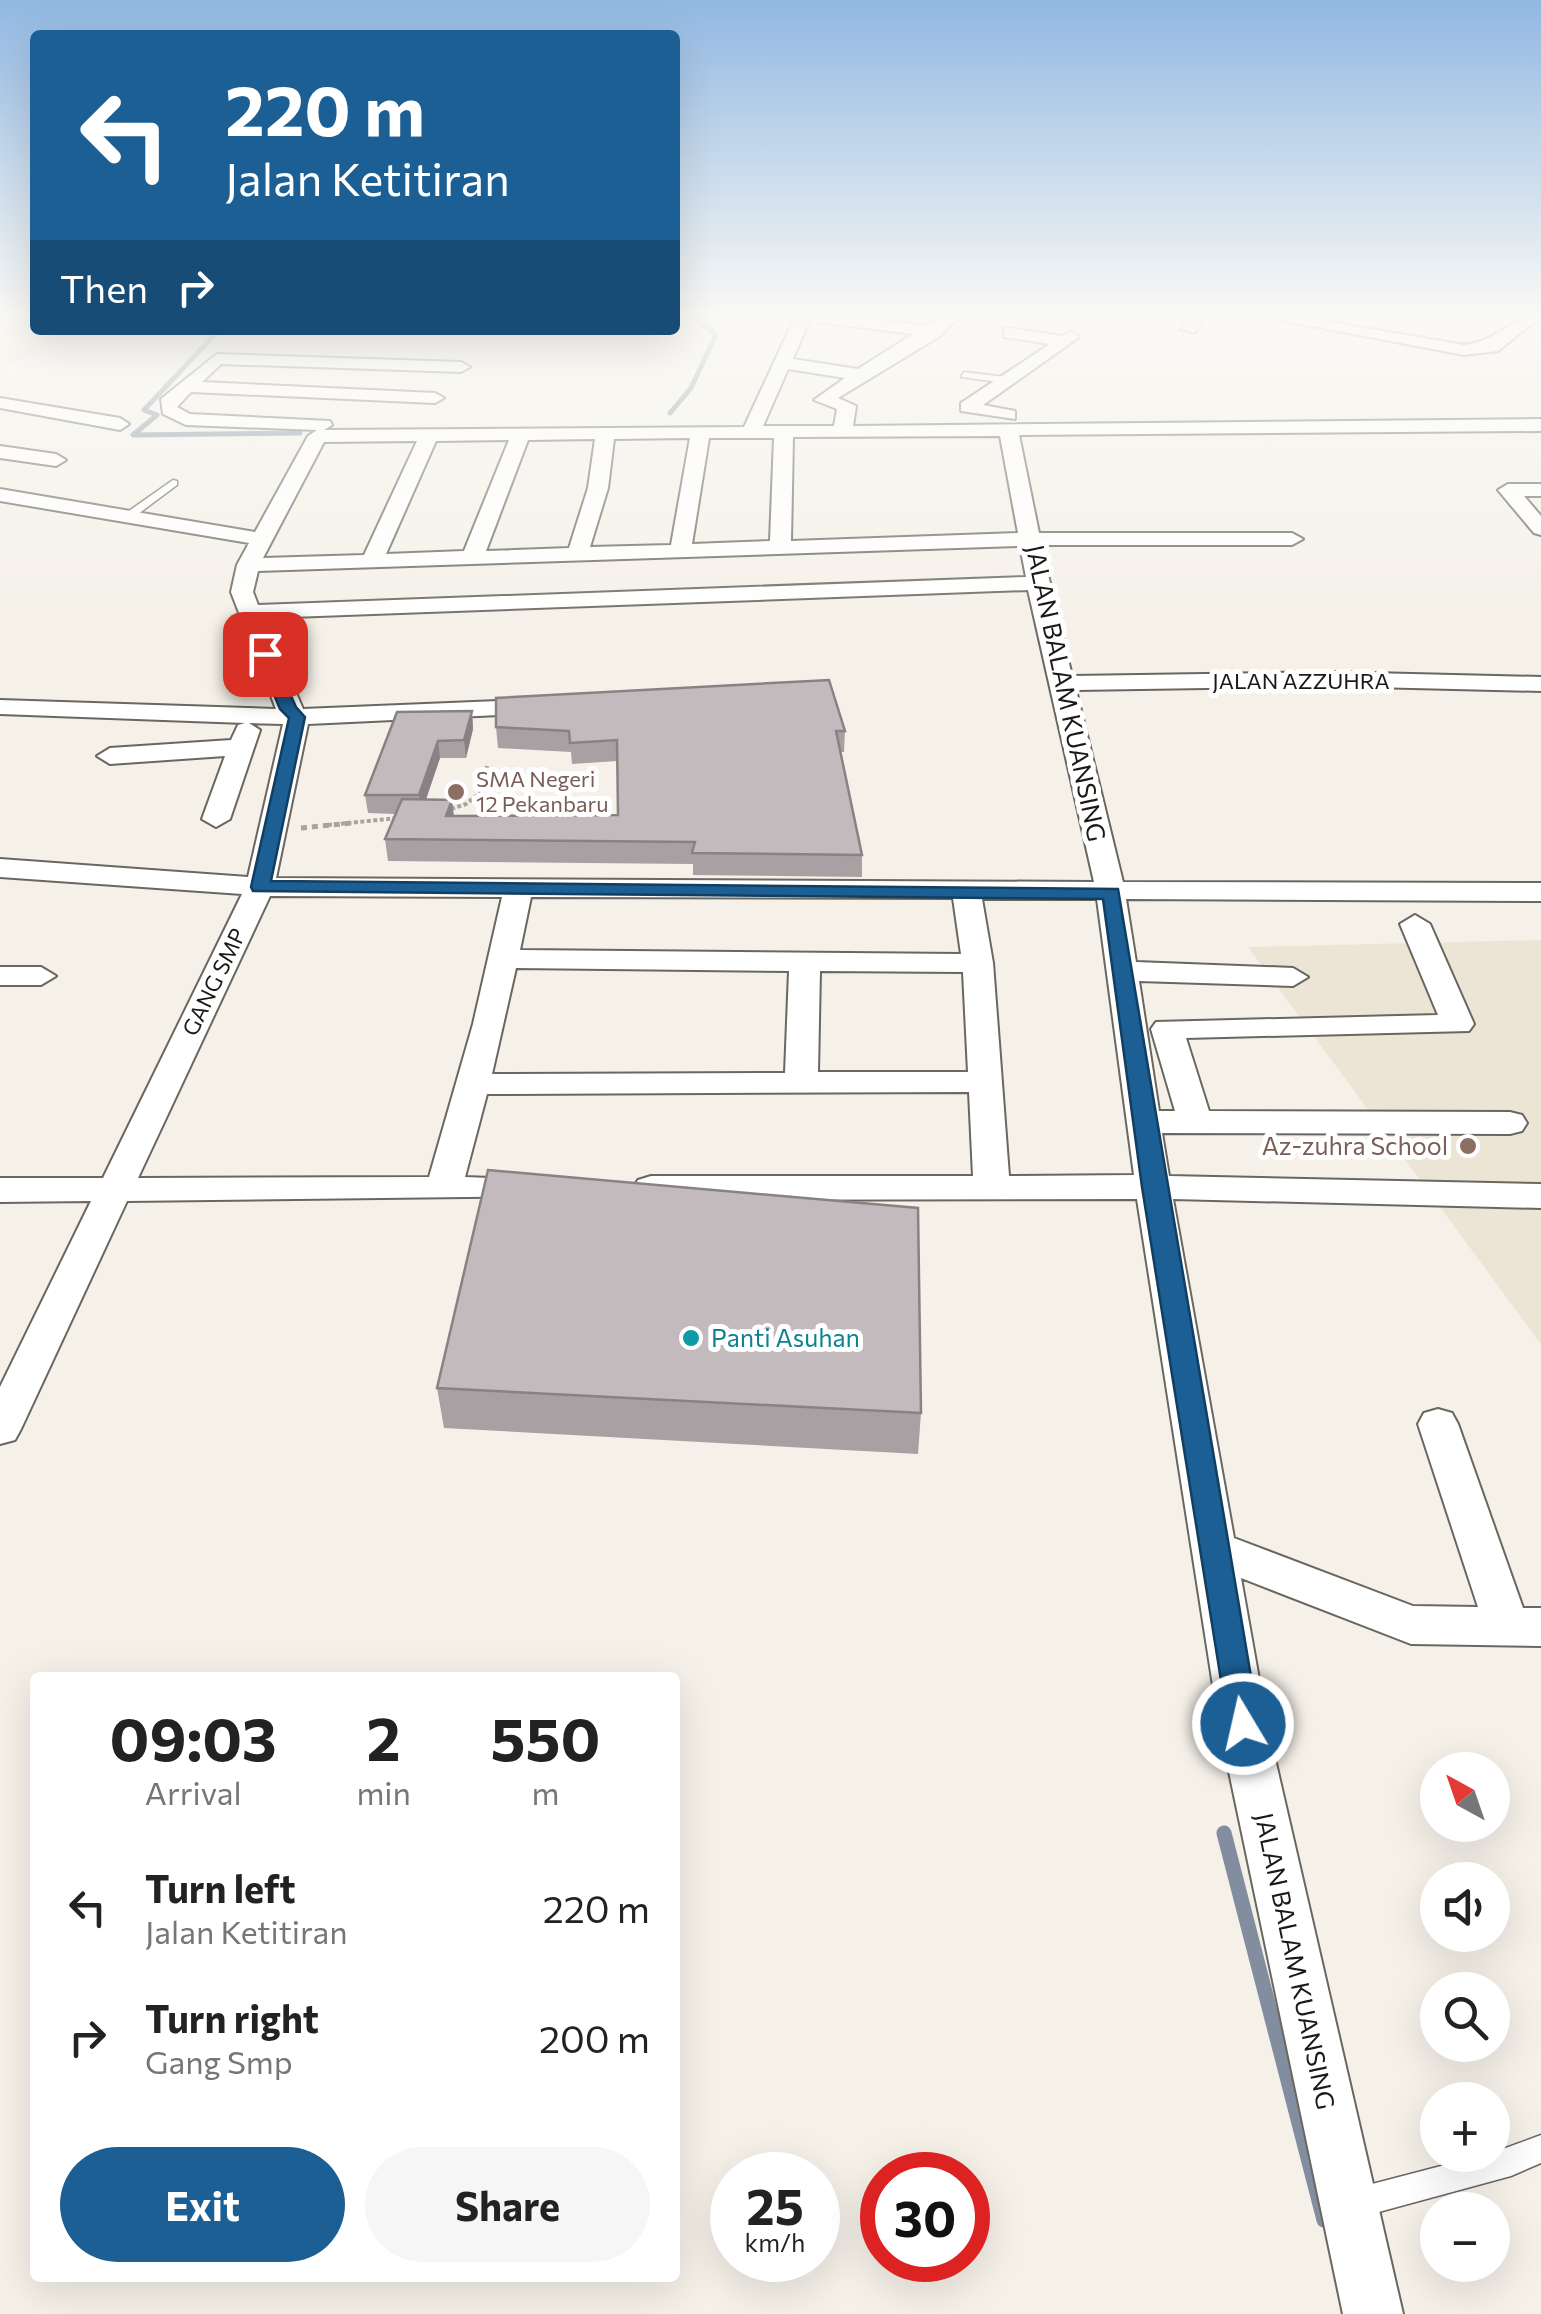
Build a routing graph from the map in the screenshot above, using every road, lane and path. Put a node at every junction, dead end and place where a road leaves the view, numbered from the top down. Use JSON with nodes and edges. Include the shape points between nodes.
{"nodes":[{"id":1,"x":265,"y":425,"type":"edge"},
{"id":2,"x":324,"y":425,"type":"edge"},
{"id":3,"x":758,"y":425,"type":"edge"},
{"id":4,"x":805,"y":425,"type":"edge"},
{"id":5,"x":948,"y":425,"type":"edge"},
{"id":6,"x":960,"y":425,"type":"edge"},
{"id":7,"x":1022,"y":425,"type":"edge"},
{"id":8,"x":1541,"y":426,"type":"edge"},
{"id":9,"x":970,"y":428,"type":"junction"},
{"id":10,"x":1020,"y":428,"type":"junction"},
{"id":11,"x":320,"y":430,"type":"junction"},
{"id":12,"x":701,"y":430,"type":"junction"},
{"id":13,"x":752,"y":430,"type":"junction"},
{"id":14,"x":783,"y":430,"type":"junction"},
{"id":15,"x":606,"y":431,"type":"junction"},
{"id":16,"x":430,"y":432,"type":"junction"},
{"id":17,"x":522,"y":432,"type":"junction"},
{"id":18,"x":0,"y":452,"type":"edge"},
{"id":19,"x":56,"y":460,"type":"dead end"},
{"id":20,"x":173,"y":483,"type":"dead end"},
{"id":21,"x":1541,"y":490,"type":"edge"},
{"id":22,"x":0,"y":494,"type":"edge"},
{"id":23,"x":130,"y":515,"type":"junction"},
{"id":24,"x":1541,"y":529,"type":"edge"},
{"id":25,"x":261,"y":539,"type":"junction"},
{"id":26,"x":1032,"y":539,"type":"junction"},
{"id":27,"x":1292,"y":539,"type":"dead end"},
{"id":28,"x":780,"y":550,"type":"junction"},
{"id":29,"x":680,"y":552,"type":"junction"},
{"id":30,"x":640,"y":553,"type":"junction"},
{"id":31,"x":578,"y":556,"type":"junction"},
{"id":32,"x":472,"y":558,"type":"junction"},
{"id":33,"x":372,"y":561,"type":"junction"},
{"id":34,"x":248,"y":565,"type":"junction"},
{"id":35,"x":1038,"y":583,"type":"junction"},
{"id":36,"x":642,"y":600,"type":"junction"},
{"id":37,"x":248,"y":612,"type":"junction"},
{"id":38,"x":1061,"y":683,"type":"junction"},
{"id":39,"x":1541,"y":684,"type":"edge"},
{"id":40,"x":569,"y":704,"type":"edge"},
{"id":41,"x":3,"y":711,"type":"edge"},
{"id":42,"x":256,"y":717,"type":"junction"},
{"id":43,"x":297,"y":717,"type":"junction"},
{"id":44,"x":239,"y":747,"type":"junction"},
{"id":45,"x":110,"y":756,"type":"dead end"},
{"id":46,"x":487,"y":765,"type":"dead end"},
{"id":47,"x":438,"y":813,"type":"edge"},
{"id":48,"x":400,"y":817,"type":"edge"},
{"id":49,"x":216,"y":820,"type":"dead end"},
{"id":50,"x":270,"y":832,"type":"junction"},
{"id":51,"x":0,"y":868,"type":"edge"},
{"id":52,"x":260,"y":887,"type":"junction"},
{"id":53,"x":518,"y":888,"type":"junction"},
{"id":54,"x":966,"y":890,"type":"junction"},
{"id":55,"x":1541,"y":892,"type":"edge"},
{"id":56,"x":1111,"y":894,"type":"junction"},
{"id":57,"x":1416,"y":924,"type":"dead end"},
{"id":58,"x":502,"y":959,"type":"junction"},
{"id":59,"x":978,"y":963,"type":"junction"},
{"id":60,"x":804,"y":964,"type":"junction"},
{"id":61,"x":1123,"y":971,"type":"junction"},
{"id":62,"x":0,"y":976,"type":"edge"},
{"id":63,"x":42,"y":976,"type":"dead end"},
{"id":64,"x":1293,"y":976,"type":"dead end"},
{"id":65,"x":801,"y":1080,"type":"junction"},
{"id":66,"x":985,"y":1082,"type":"junction"},
{"id":67,"x":473,"y":1084,"type":"junction"},
{"id":68,"x":1144,"y":1122,"type":"junction"},
{"id":69,"x":1195,"y":1122,"type":"junction"},
{"id":70,"x":1510,"y":1123,"type":"dead end"},
{"id":71,"x":114,"y":1187,"type":"junction"},
{"id":72,"x":1153,"y":1187,"type":"junction"},
{"id":73,"x":444,"y":1188,"type":"junction"},
{"id":74,"x":562,"y":1188,"type":"edge"},
{"id":75,"x":620,"y":1188,"type":"edge"},
{"id":76,"x":992,"y":1189,"type":"junction"},
{"id":77,"x":0,"y":1190,"type":"edge"},
{"id":78,"x":1541,"y":1196,"type":"edge"},
{"id":79,"x":1438,"y":1424,"type":"dead end"},
{"id":80,"x":0,"y":1429,"type":"edge"},
{"id":81,"x":1214,"y":1550,"type":"junction"},
{"id":82,"x":1524,"y":1627,"type":"edge"},
{"id":83,"x":1541,"y":2149,"type":"edge"},
{"id":84,"x":1348,"y":2206,"type":"junction"},
{"id":85,"x":1373,"y":2314,"type":"edge"}],
"edges":[{"from":1,"to":11,"type":"street"},
{"from":2,"to":11,"type":"street"},
{"from":3,"to":13,"type":"street"},
{"from":4,"to":14,"type":"street"},
{"from":5,"to":9,"type":"street"},
{"from":6,"to":9,"type":"street"},
{"from":7,"to":10,"type":"street"},
{"from":8,"to":10,"type":"street"},
{"from":9,"to":10,"type":"street"},
{"from":10,"to":26,"type":"street","name":"JALAN BALAM KUANSING"},
{"from":11,"to":16,"type":"street"},
{"from":11,"to":25,"type":"street"},
{"from":12,"to":13,"type":"street"},
{"from":12,"to":15,"type":"street"},
{"from":12,"to":29,"type":"street"},
{"from":13,"to":14,"type":"street"},
{"from":14,"to":28,"type":"street"},
{"from":15,"to":17,"type":"street"},
{"from":15,"to":31,"type":"street"},
{"from":16,"to":17,"type":"street"},
{"from":16,"to":33,"type":"street"},
{"from":17,"to":32,"type":"street"},
{"from":18,"to":19,"type":"street"},
{"from":20,"to":23,"type":"lane"},
{"from":21,"to":24,"type":"street","via":[[1508,490]]},
{"from":22,"to":23,"type":"street"},
{"from":23,"to":25,"type":"street"},
{"from":25,"to":34,"type":"street"},
{"from":26,"to":27,"type":"street"},
{"from":26,"to":28,"type":"street"},
{"from":26,"to":35,"type":"street","name":"JALAN BALAM KUANSING"},
{"from":28,"to":29,"type":"street"},
{"from":29,"to":30,"type":"street"},
{"from":30,"to":31,"type":"street"},
{"from":30,"to":36,"type":"street"},
{"from":31,"to":32,"type":"street"},
{"from":32,"to":33,"type":"street"},
{"from":33,"to":34,"type":"street"},
{"from":34,"to":37,"type":"street","via":[[242,592]]},
{"from":35,"to":36,"type":"street"},
{"from":35,"to":38,"type":"street","name":"JALAN BALAM KUANSING"},
{"from":36,"to":37,"type":"street"},
{"from":37,"to":43,"type":"street"},
{"from":38,"to":39,"type":"street","name":"JALAN AZZUHRA"},
{"from":38,"to":56,"type":"street","name":"JALAN BALAM KUANSING"},
{"from":40,"to":43,"type":"street"},
{"from":41,"to":42,"type":"street"},
{"from":42,"to":43,"type":"street"},
{"from":42,"to":44,"type":"street"},
{"from":43,"to":50,"type":"street","name":"GANG SMP"},
{"from":44,"to":45,"type":"street"},
{"from":44,"to":49,"type":"street"},
{"from":46,"to":47,"type":"path","via":[[484,790]]},
{"from":48,"to":50,"type":"path"},
{"from":50,"to":52,"type":"street","name":"GANG SMP"},
{"from":51,"to":52,"type":"street"},
{"from":52,"to":53,"type":"street"},
{"from":52,"to":71,"type":"street","name":"GANG SMP"},
{"from":53,"to":54,"type":"street"},
{"from":53,"to":58,"type":"street"},
{"from":54,"to":56,"type":"street"},
{"from":54,"to":59,"type":"street"},
{"from":55,"to":56,"type":"street"},
{"from":56,"to":61,"type":"street","name":"JALAN BALAM KUANSING"},
{"from":57,"to":69,"type":"street","via":[[1458,1024],[1167,1029]]},
{"from":58,"to":60,"type":"street"},
{"from":58,"to":67,"type":"street"},
{"from":59,"to":60,"type":"street"},
{"from":59,"to":66,"type":"street"},
{"from":60,"to":65,"type":"street"},
{"from":61,"to":64,"type":"street"},
{"from":61,"to":68,"type":"street","name":"JALAN BALAM KUANSING"},
{"from":62,"to":63,"type":"street"},
{"from":65,"to":66,"type":"street"},
{"from":65,"to":67,"type":"street"},
{"from":66,"to":76,"type":"street"},
{"from":67,"to":73,"type":"street"},
{"from":68,"to":69,"type":"street"},
{"from":68,"to":72,"type":"street","name":"JALAN BALAM KUANSING"},
{"from":69,"to":70,"type":"street"},
{"from":71,"to":73,"type":"street"},
{"from":71,"to":77,"type":"street"},
{"from":71,"to":80,"type":"street","name":"GANG SMP"},
{"from":72,"to":76,"type":"street"},
{"from":72,"to":78,"type":"street"},
{"from":72,"to":81,"type":"street","name":"JALAN BALAM KUANSING"},
{"from":73,"to":74,"type":"street"},
{"from":75,"to":76,"type":"street"},
{"from":79,"to":82,"type":"street"},
{"from":81,"to":82,"type":"street","via":[[1411,1624]]},
{"from":81,"to":84,"type":"street","name":"JALAN BALAM KUANSING","via":[[1243,1724]]},
{"from":83,"to":84,"type":"lane"},
{"from":84,"to":85,"type":"street","name":"JALAN BALAM KUANSING"}]}
